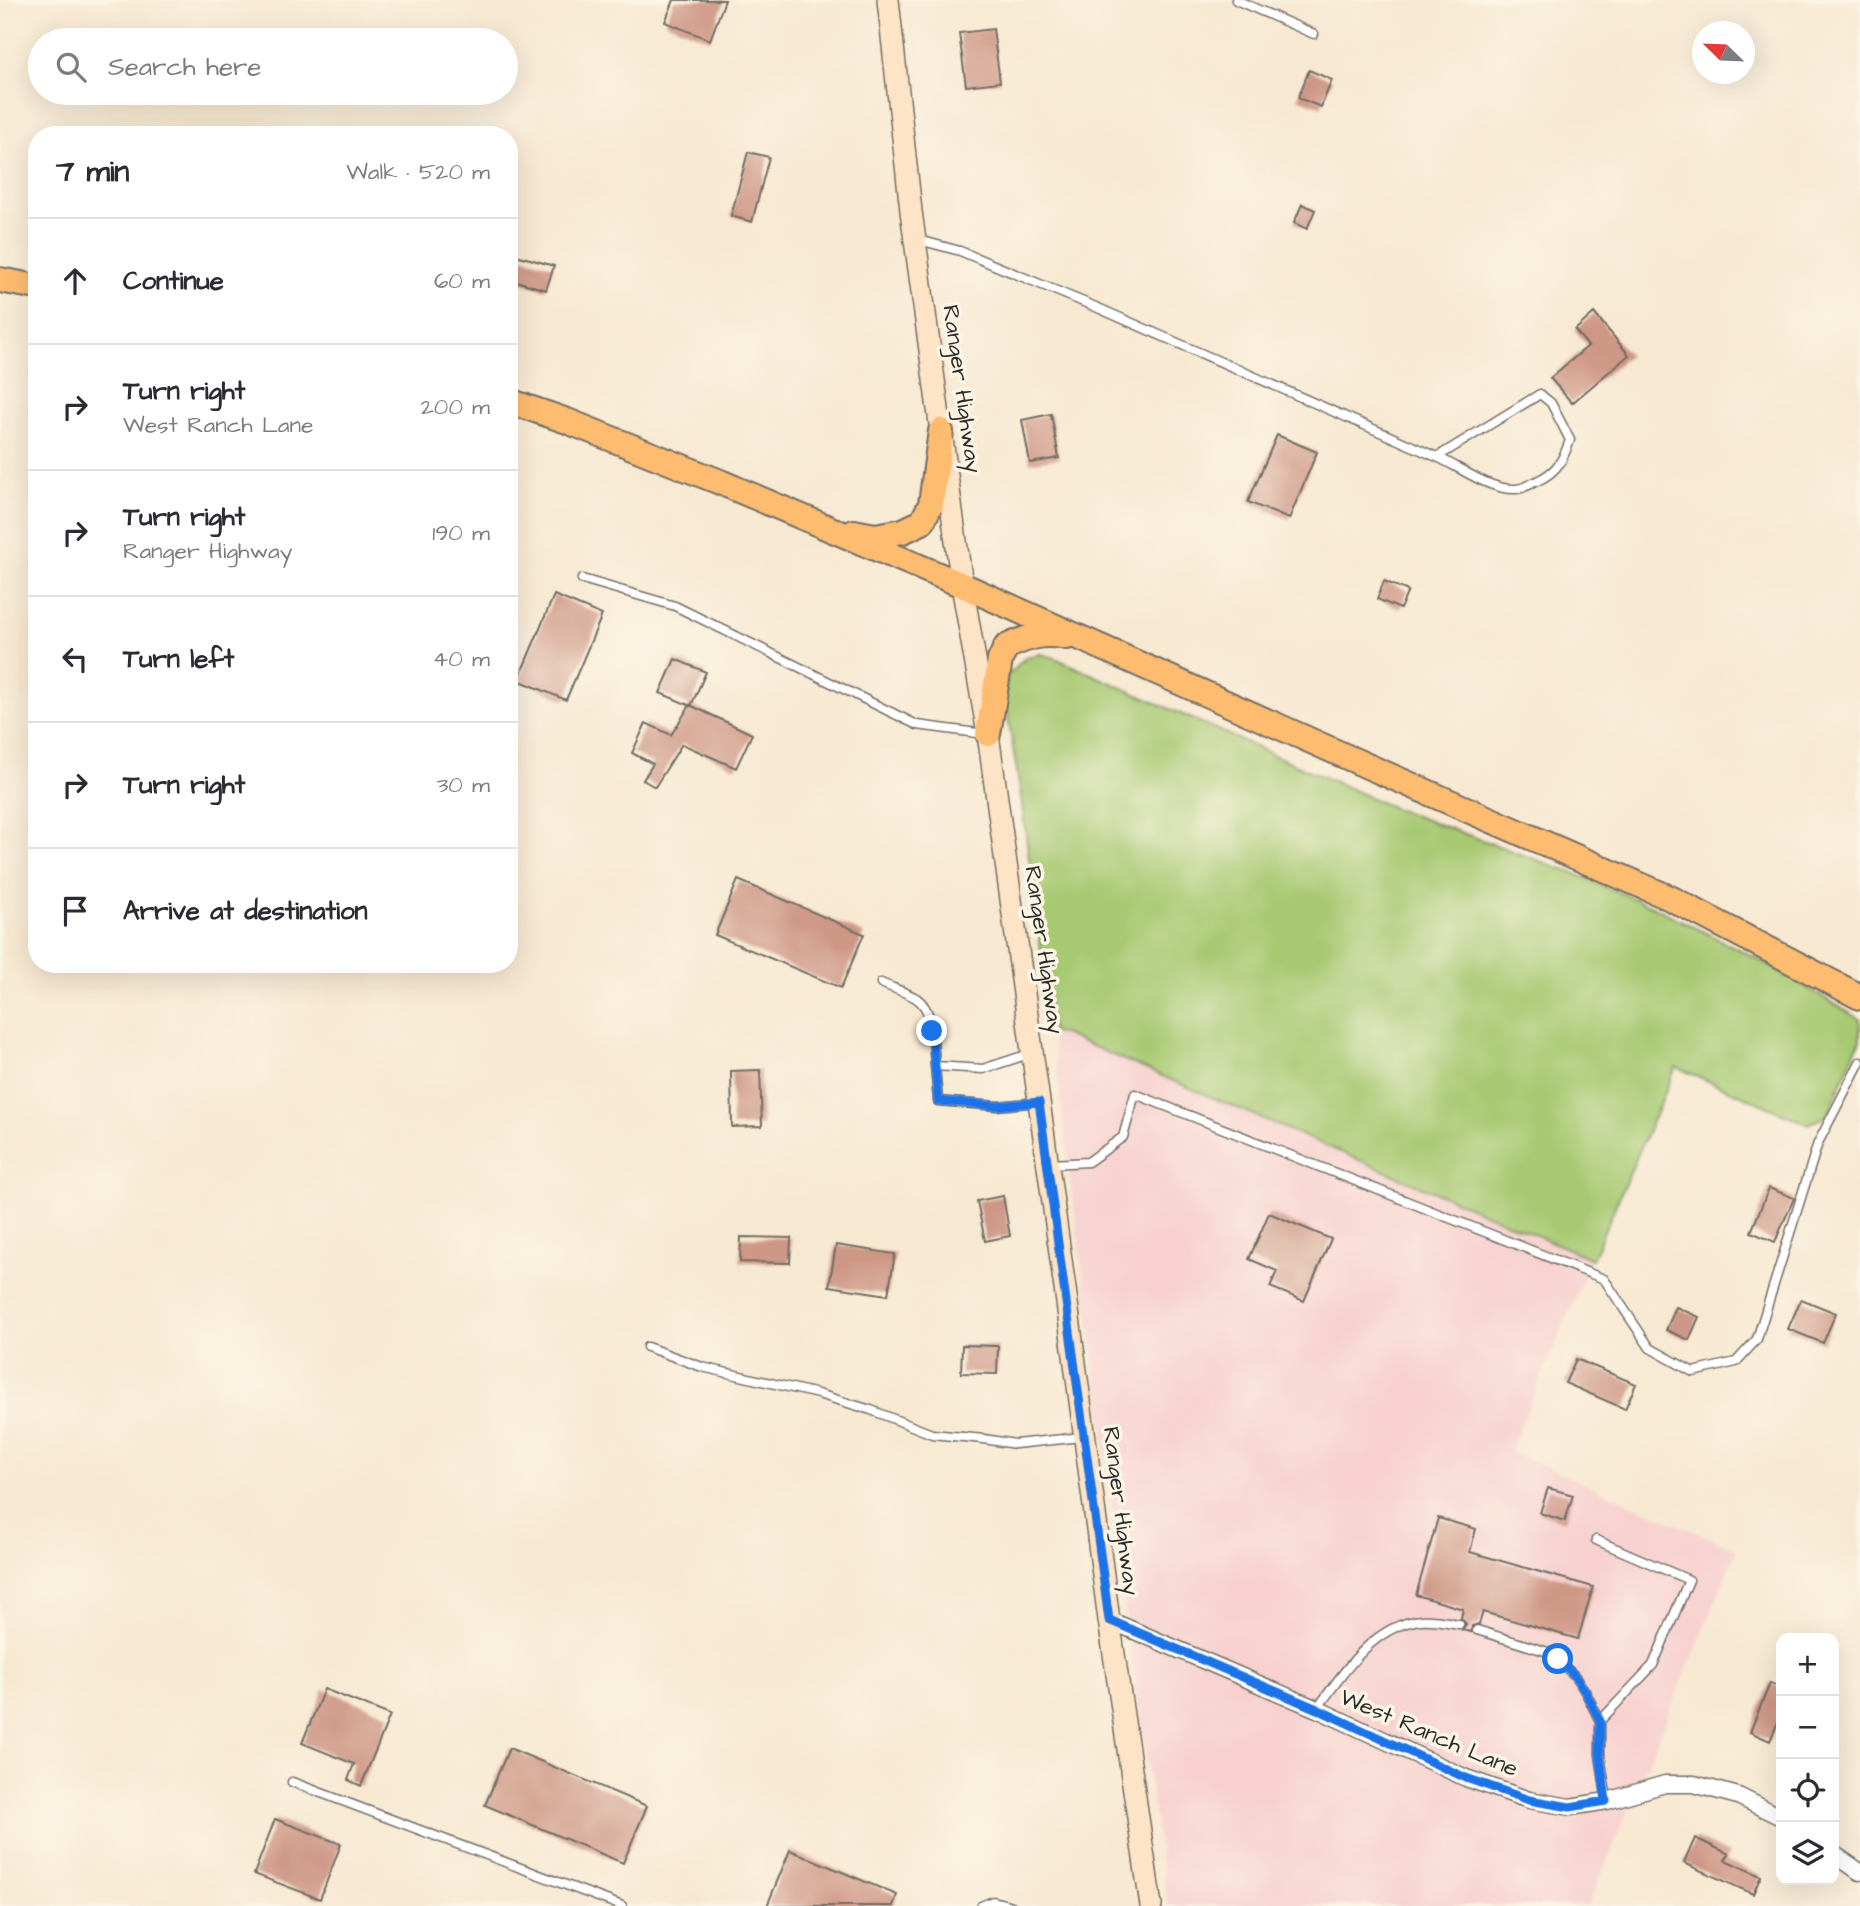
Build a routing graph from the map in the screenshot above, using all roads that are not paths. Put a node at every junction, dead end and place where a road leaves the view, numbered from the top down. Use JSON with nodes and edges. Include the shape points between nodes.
{"nodes":[{"id":1,"x":888,"y":0,"type":"edge"},
{"id":2,"x":1236,"y":0,"type":"edge"},
{"id":3,"x":1314,"y":34,"type":"dead end"},
{"id":4,"x":916,"y":239,"type":"junction"},
{"id":5,"x":0,"y":280,"type":"edge"},
{"id":6,"x":28,"y":285,"type":"edge"},
{"id":7,"x":518,"y":404,"type":"edge"},
{"id":8,"x":941,"y":431,"type":"junction"},
{"id":9,"x":1437,"y":457,"type":"junction"},
{"id":10,"x":829,"y":528,"type":"junction"},
{"id":11,"x":582,"y":579,"type":"dead end"},
{"id":12,"x":962,"y":584,"type":"junction"},
{"id":13,"x":1086,"y":640,"type":"junction"},
{"id":14,"x":988,"y":734,"type":"junction"},
{"id":15,"x":881,"y":983,"type":"dead end"},
{"id":16,"x":1860,"y":997,"type":"edge"},
{"id":17,"x":1032,"y":1054,"type":"junction"},
{"id":18,"x":1860,"y":1062,"type":"edge"},
{"id":19,"x":934,"y":1066,"type":"junction"},
{"id":20,"x":1039,"y":1102,"type":"junction"},
{"id":21,"x":1048,"y":1164,"type":"junction"},
{"id":22,"x":647,"y":1347,"type":"dead end"},
{"id":23,"x":1085,"y":1436,"type":"junction"},
{"id":24,"x":1596,"y":1540,"type":"dead end"},
{"id":25,"x":1109,"y":1620,"type":"junction"},
{"id":26,"x":1459,"y":1624,"type":"dead end"},
{"id":27,"x":1477,"y":1630,"type":"dead end"},
{"id":28,"x":1317,"y":1709,"type":"junction"},
{"id":29,"x":1600,"y":1721,"type":"junction"},
{"id":30,"x":292,"y":1782,"type":"dead end"},
{"id":31,"x":1606,"y":1801,"type":"junction"},
{"id":32,"x":1776,"y":1815,"type":"edge"},
{"id":33,"x":1839,"y":1857,"type":"edge"},
{"id":34,"x":1860,"y":1872,"type":"edge"},
{"id":35,"x":622,"y":1906,"type":"edge"},
{"id":36,"x":981,"y":1906,"type":"edge"},
{"id":37,"x":1012,"y":1906,"type":"edge"},
{"id":38,"x":1151,"y":1906,"type":"edge"}],
"edges":[{"from":1,"to":4,"type":"main road","name":"Ranger Highway"},
{"from":2,"to":3,"type":"lane"},
{"from":4,"to":8,"type":"main road","name":"Ranger Highway"},
{"from":4,"to":9,"type":"lane","via":[[960,251],[1098,308]]},
{"from":5,"to":6,"type":"main road"},
{"from":7,"to":10,"type":"main road"},
{"from":8,"to":10,"type":"main road","via":[[931,504],[922,522],[875,536]]},
{"from":8,"to":12,"type":"main road","name":"Ranger Highway"},
{"from":9,"to":9,"type":"lane","via":[[1485,482],[1520,489],[1545,477],[1562,461],[1570,440],[1540,394]]},
{"from":10,"to":12,"type":"main road"},
{"from":11,"to":14,"type":"lane","via":[[675,606],[917,725]]},
{"from":12,"to":13,"type":"main road"},
{"from":12,"to":14,"type":"main road","name":"Ranger Highway"},
{"from":13,"to":14,"type":"main road","via":[[1056,634],[1030,636],[1006,647]]},
{"from":13,"to":16,"type":"main road","via":[[1670,898]]},
{"from":14,"to":17,"type":"main road","name":"Ranger Highway"},
{"from":15,"to":19,"type":"lane","via":[[918,999],[927,1011]]},
{"from":17,"to":19,"type":"lane","via":[[983,1069]]},
{"from":17,"to":20,"type":"main road","name":"Ranger Highway"},
{"from":18,"to":21,"type":"lane","via":[[1818,1143],[1757,1339],[1736,1362],[1693,1372],[1650,1348],[1604,1279],[1135,1094],[1123,1137],[1088,1162]]},
{"from":19,"to":20,"type":"lane","via":[[938,1101],[997,1106]]},
{"from":20,"to":21,"type":"main road","name":"Ranger Highway"},
{"from":21,"to":23,"type":"main road","name":"Ranger Highway"},
{"from":22,"to":23,"type":"lane","via":[[702,1367],[871,1410],[932,1434],[1015,1444]]},
{"from":23,"to":25,"type":"main road","name":"Ranger Highway"},
{"from":24,"to":29,"type":"lane","via":[[1689,1580],[1653,1665]]},
{"from":25,"to":28,"type":"street","name":"West Ranch Lane"},
{"from":25,"to":38,"type":"main road","name":"Ranger Highway"},
{"from":26,"to":28,"type":"lane","via":[[1423,1620],[1394,1628],[1352,1661]]},
{"from":27,"to":29,"type":"lane","via":[[1535,1647],[1558,1659],[1585,1691]]},
{"from":28,"to":31,"type":"street","name":"West Ranch Lane","via":[[1466,1778],[1529,1800],[1570,1807]]},
{"from":29,"to":31,"type":"lane"},
{"from":30,"to":35,"type":"lane"},
{"from":31,"to":32,"type":"street","name":"West Ranch Lane","via":[[1665,1784],[1694,1784],[1738,1796]]},
{"from":33,"to":34,"type":"street"},
{"from":36,"to":37,"type":"lane","via":[[993,1901]]}]}
